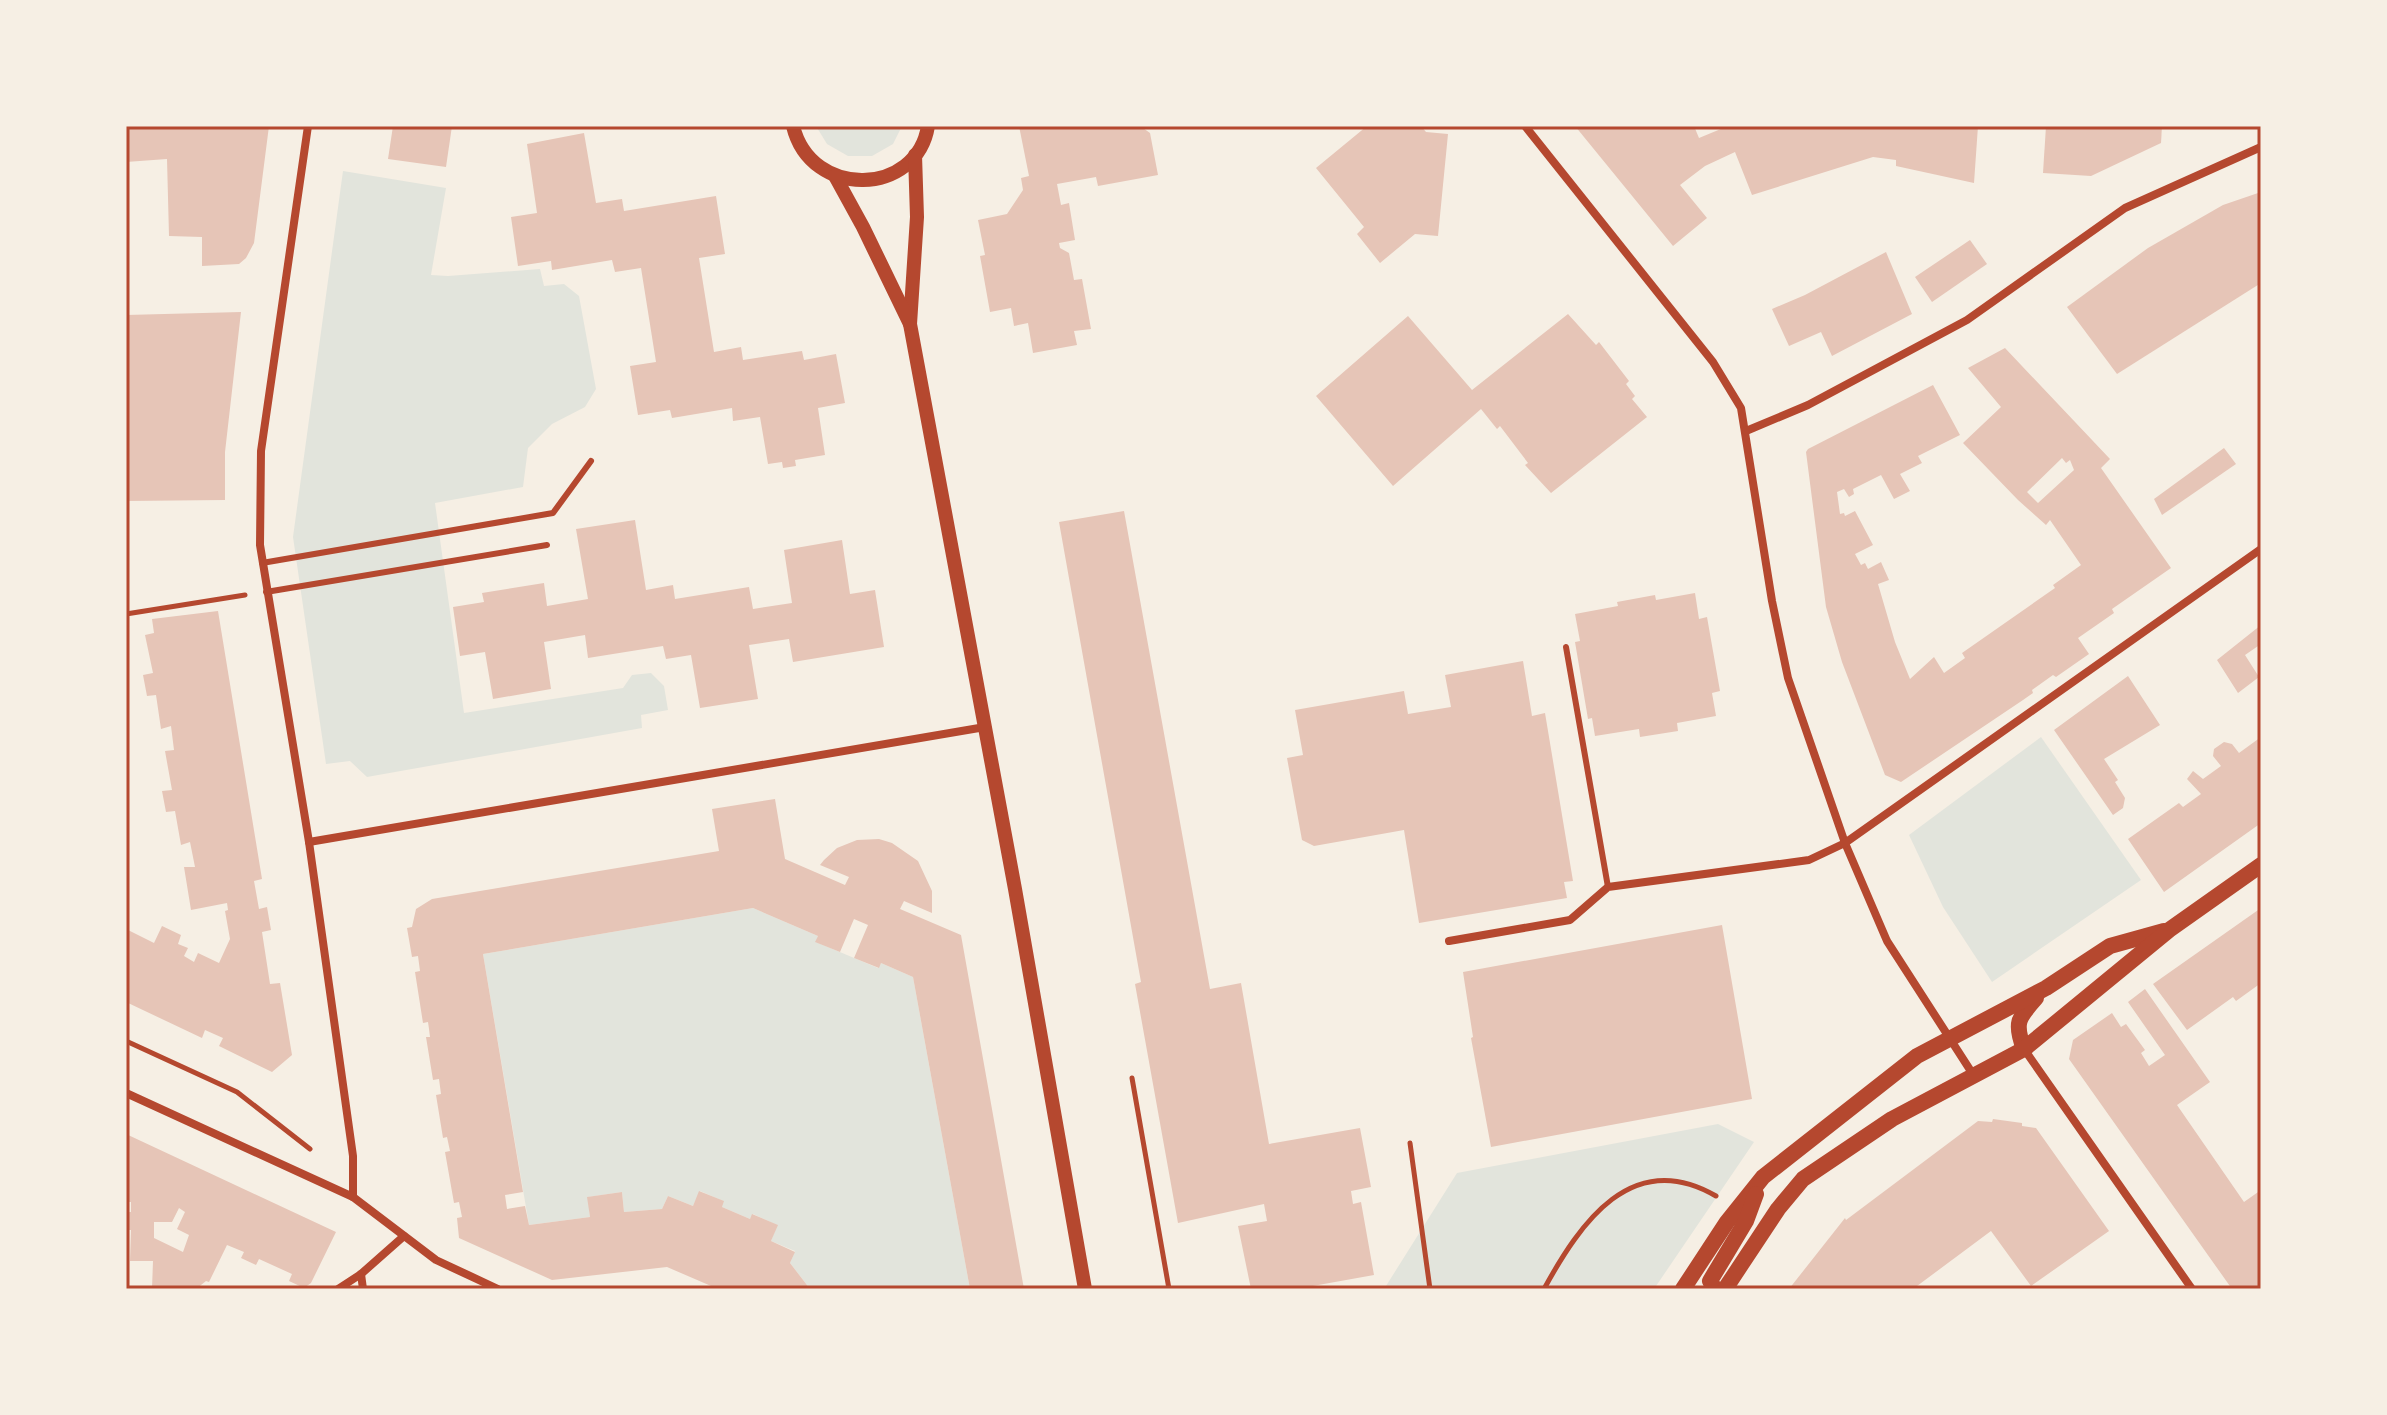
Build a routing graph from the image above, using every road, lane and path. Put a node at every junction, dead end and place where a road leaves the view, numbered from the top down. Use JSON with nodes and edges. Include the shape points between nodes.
{"nodes":[{"id":1,"x":308,"y":126,"type":"edge"},
{"id":2,"x":793,"y":126,"type":"edge"},
{"id":3,"x":928,"y":126,"type":"edge"},
{"id":4,"x":1525,"y":126,"type":"edge"},
{"id":5,"x":2261,"y":147,"type":"edge"},
{"id":6,"x":915,"y":155,"type":"junction"},
{"id":7,"x":835,"y":176,"type":"junction"},
{"id":8,"x":910,"y":324,"type":"junction"},
{"id":9,"x":1746,"y":431,"type":"junction"},
{"id":10,"x":591,"y":461,"type":"dead end"},
{"id":11,"x":547,"y":545,"type":"dead end"},
{"id":12,"x":2261,"y":549,"type":"edge"},
{"id":13,"x":262,"y":563,"type":"junction"},
{"id":14,"x":266,"y":592,"type":"junction"},
{"id":15,"x":126,"y":614,"type":"edge"},
{"id":16,"x":1566,"y":647,"type":"dead end"},
{"id":17,"x":985,"y":727,"type":"junction"},
{"id":18,"x":309,"y":842,"type":"junction"},
{"id":19,"x":1845,"y":843,"type":"junction"},
{"id":20,"x":2261,"y":865,"type":"edge"},
{"id":21,"x":1608,"y":887,"type":"junction"},
{"id":22,"x":2169,"y":930,"type":"junction"},
{"id":23,"x":1449,"y":941,"type":"dead end"},
{"id":24,"x":2046,"y":988,"type":"junction"},
{"id":25,"x":1949,"y":1038,"type":"junction"},
{"id":26,"x":126,"y":1041,"type":"edge"},
{"id":27,"x":2024,"y":1049,"type":"junction"},
{"id":28,"x":1974,"y":1076,"type":"junction"},
{"id":29,"x":1132,"y":1078,"type":"dead end"},
{"id":30,"x":126,"y":1093,"type":"edge"},
{"id":31,"x":1410,"y":1143,"type":"dead end"},
{"id":32,"x":313,"y":1153,"type":"dead end"},
{"id":33,"x":1763,"y":1177,"type":"junction"},
{"id":34,"x":1717,"y":1196,"type":"dead end"},
{"id":35,"x":353,"y":1197,"type":"junction"},
{"id":36,"x":404,"y":1236,"type":"junction"},
{"id":37,"x":361,"y":1274,"type":"junction"},
{"id":38,"x":338,"y":1289,"type":"edge"},
{"id":39,"x":363,"y":1289,"type":"edge"},
{"id":40,"x":498,"y":1289,"type":"edge"},
{"id":41,"x":1085,"y":1289,"type":"edge"},
{"id":42,"x":1169,"y":1289,"type":"edge"},
{"id":43,"x":1430,"y":1289,"type":"edge"},
{"id":44,"x":1544,"y":1289,"type":"edge"},
{"id":45,"x":1683,"y":1289,"type":"edge"},
{"id":46,"x":1715,"y":1289,"type":"edge"},
{"id":47,"x":1725,"y":1289,"type":"edge"},
{"id":48,"x":2192,"y":1289,"type":"edge"}],
"edges":[{"from":1,"to":13,"type":"street","via":[[261,451]]},
{"from":2,"to":7,"type":"street","via":[[796,141],[813,162]]},
{"from":3,"to":6,"type":"street"},
{"from":4,"to":9,"type":"street","via":[[1713,362],[1741,408]]},
{"from":5,"to":9,"type":"street","via":[[2125,208],[1967,320],[1808,405]]},
{"from":6,"to":7,"type":"street","via":[[879,179]]},
{"from":6,"to":8,"type":"street"},
{"from":7,"to":8,"type":"street"},
{"from":8,"to":17,"type":"street"},
{"from":9,"to":19,"type":"street","via":[[1788,678]]},
{"from":10,"to":13,"type":"lane","via":[[553,513]]},
{"from":11,"to":14,"type":"lane"},
{"from":12,"to":19,"type":"street"},
{"from":13,"to":14,"type":"street"},
{"from":14,"to":15,"type":"path"},
{"from":14,"to":18,"type":"street"},
{"from":16,"to":21,"type":"lane"},
{"from":17,"to":18,"type":"street"},
{"from":17,"to":41,"type":"street"},
{"from":18,"to":35,"type":"street","via":[[353,1156]]},
{"from":19,"to":21,"type":"street","via":[[1809,860]]},
{"from":19,"to":25,"type":"street","via":[[1887,941]]},
{"from":20,"to":22,"type":"main road"},
{"from":21,"to":23,"type":"street","via":[[1570,920]]},
{"from":22,"to":24,"type":"main road","via":[[2110,946]]},
{"from":22,"to":27,"type":"main road"},
{"from":24,"to":25,"type":"main road"},
{"from":24,"to":27,"type":"main road","via":[[2020,1016],[2017,1031]]},
{"from":25,"to":28,"type":"street"},
{"from":25,"to":33,"type":"main road","via":[[1917,1056]]},
{"from":26,"to":32,"type":"path","via":[[237,1092]]},
{"from":27,"to":28,"type":"main road"},
{"from":27,"to":48,"type":"street"},
{"from":28,"to":47,"type":"main road","via":[[1892,1119],[1803,1179]]},
{"from":29,"to":42,"type":"path"},
{"from":30,"to":35,"type":"street"},
{"from":31,"to":43,"type":"path"},
{"from":33,"to":45,"type":"main road"},
{"from":33,"to":46,"type":"main road","via":[[1746,1221],[1710,1281]]},
{"from":34,"to":44,"type":"path","via":[[1700,1186],[1663,1181],[1627,1187],[1597,1209]]},
{"from":35,"to":36,"type":"street"},
{"from":36,"to":37,"type":"street"},
{"from":36,"to":40,"type":"street","via":[[436,1260]]},
{"from":37,"to":38,"type":"street"},
{"from":37,"to":39,"type":"street"}]}
